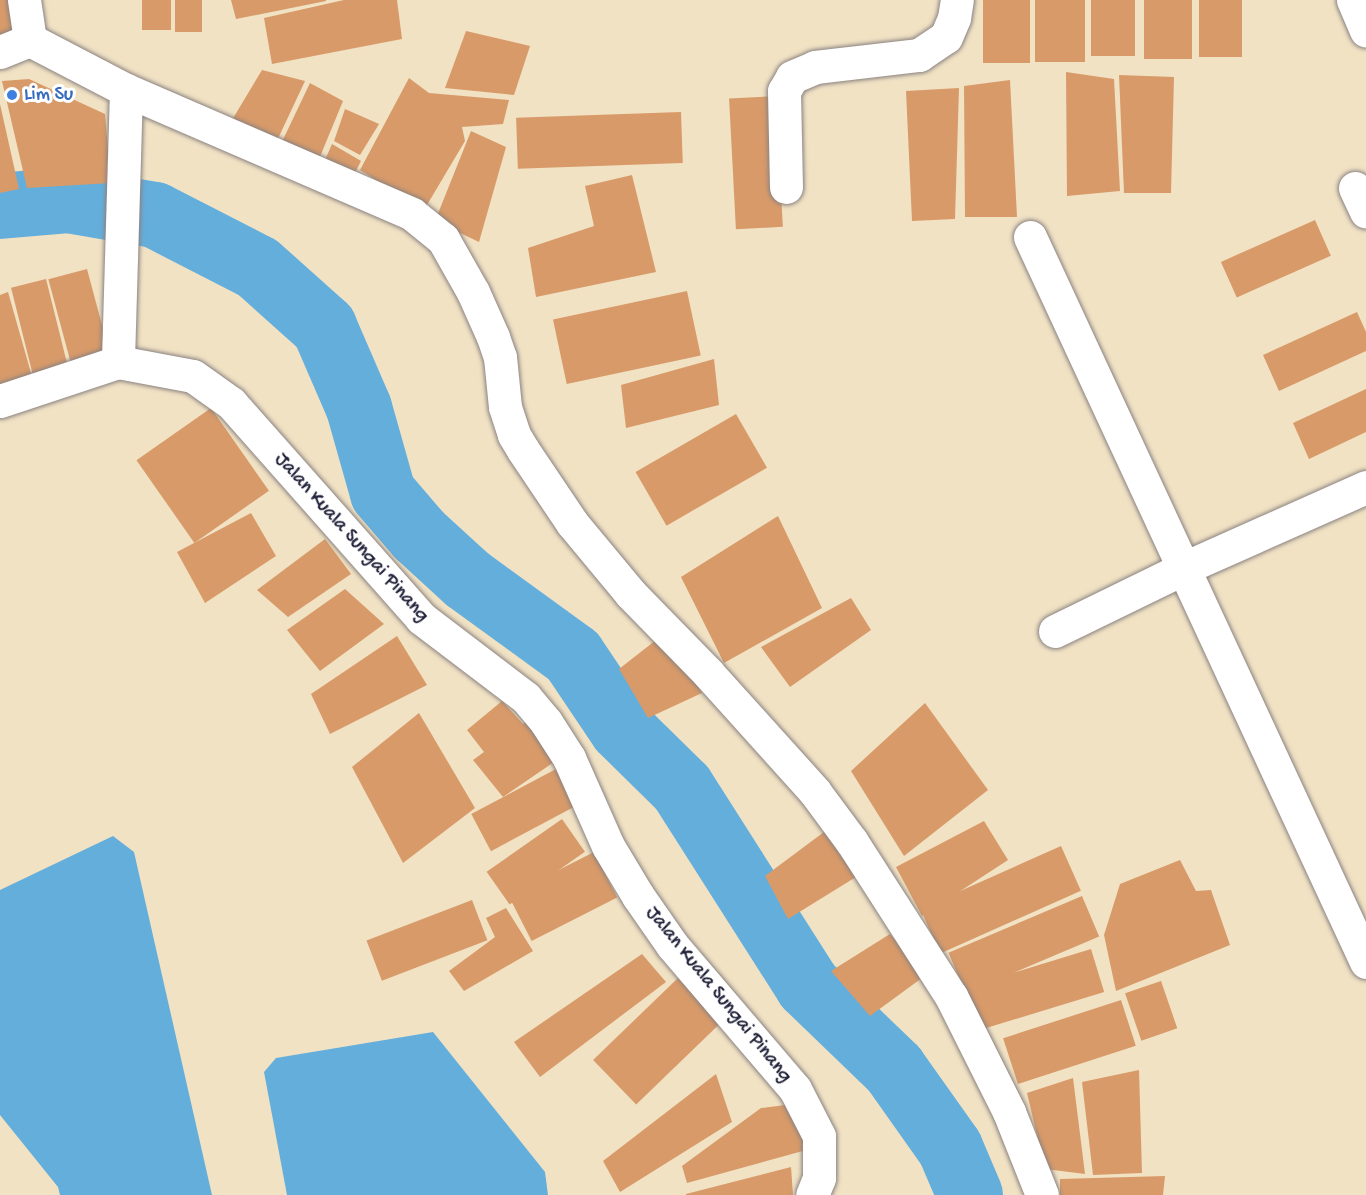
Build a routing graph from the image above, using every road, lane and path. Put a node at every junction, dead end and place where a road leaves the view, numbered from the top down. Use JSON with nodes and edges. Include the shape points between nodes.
{"nodes":[{"id":1,"x":24,"y":0,"type":"edge"},
{"id":2,"x":957,"y":0,"type":"edge"},
{"id":3,"x":1353,"y":0,"type":"edge"},
{"id":4,"x":1366,"y":30,"type":"edge"},
{"id":5,"x":15,"y":46,"type":"edge"},
{"id":6,"x":126,"y":105,"type":"junction"},
{"id":7,"x":786,"y":187,"type":"dead end"},
{"id":8,"x":1030,"y":237,"type":"dead end"},
{"id":9,"x":117,"y":362,"type":"junction"},
{"id":10,"x":0,"y":401,"type":"edge"},
{"id":11,"x":1366,"y":487,"type":"edge"},
{"id":12,"x":1184,"y":568,"type":"junction"},
{"id":13,"x":1055,"y":631,"type":"dead end"},
{"id":14,"x":1366,"y":962,"type":"edge"},
{"id":15,"x":812,"y":1195,"type":"edge"},
{"id":16,"x":1042,"y":1195,"type":"edge"}],
"edges":[{"from":1,"to":5,"type":"street"},
{"from":2,"to":7,"type":"street","via":[[946,37],[924,52],[814,67],[792,77],[783,100]]},
{"from":3,"to":4,"type":"street"},
{"from":5,"to":6,"type":"street"},
{"from":6,"to":9,"type":"street"},
{"from":6,"to":16,"type":"street","via":[[412,214],[443,239],[493,337],[500,357],[506,406],[523,450],[572,522],[631,594],[815,792],[852,842],[951,996],[1009,1112]]},
{"from":8,"to":12,"type":"street"},
{"from":9,"to":10,"type":"street"},
{"from":9,"to":15,"type":"street","name":"Jalan Kuala Sungai Pinang","via":[[193,376],[231,403],[421,618],[526,698],[569,758],[608,846],[638,896],[672,945],[795,1089],[819,1136],[819,1178]]},
{"from":11,"to":12,"type":"street"},
{"from":12,"to":13,"type":"street"},
{"from":12,"to":14,"type":"street"}]}
